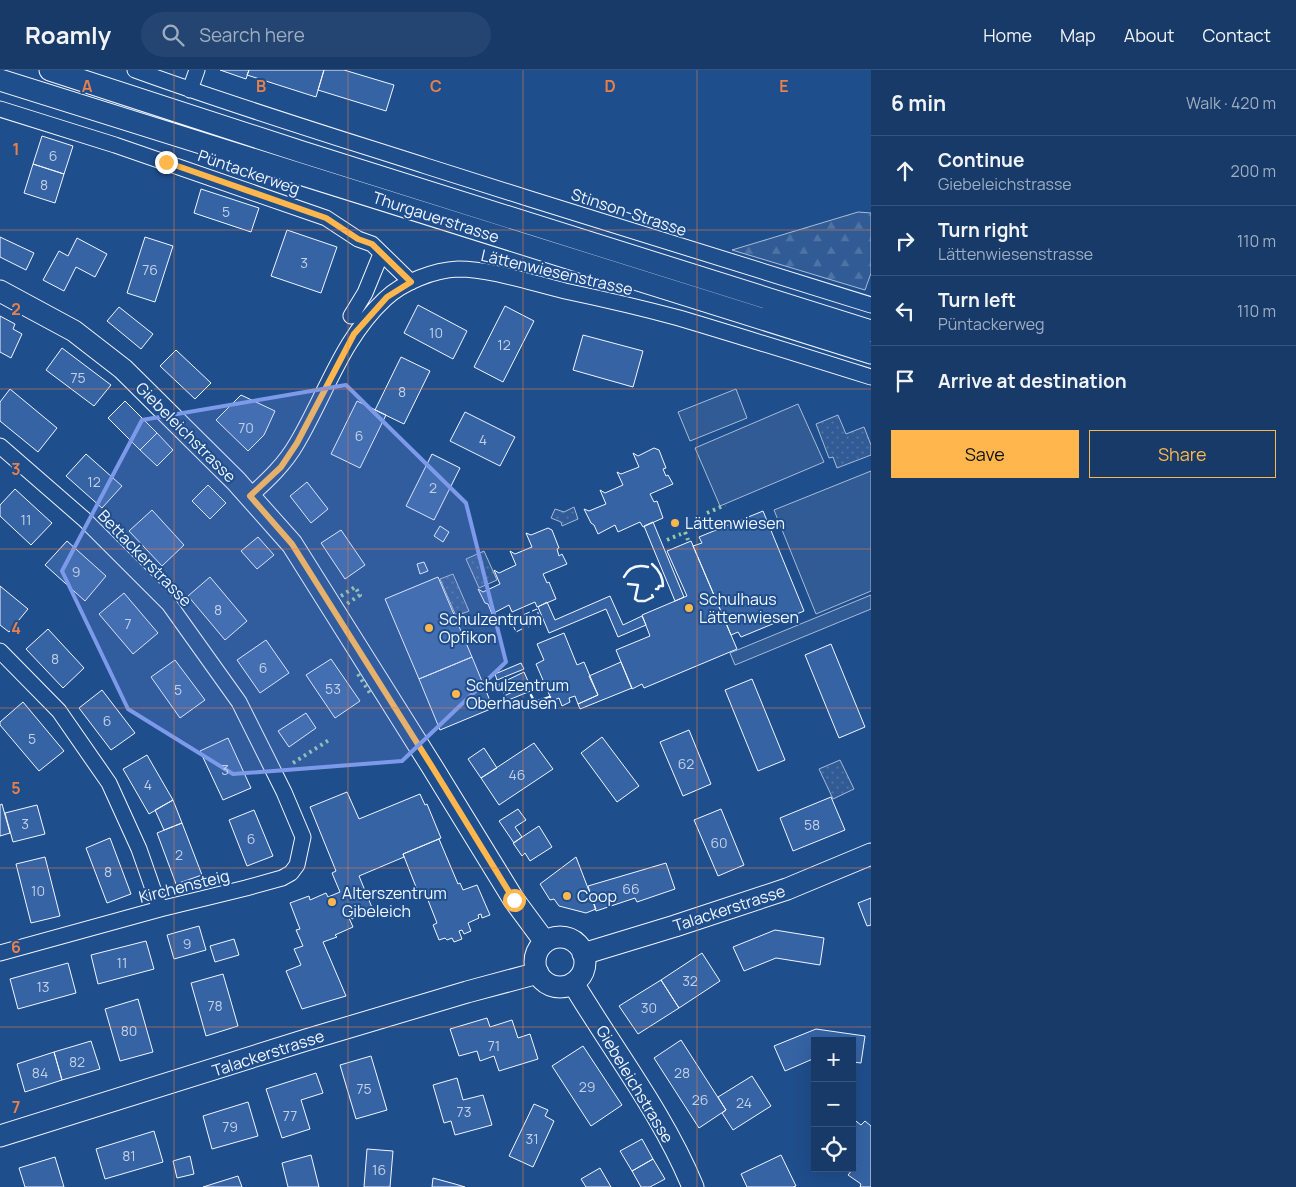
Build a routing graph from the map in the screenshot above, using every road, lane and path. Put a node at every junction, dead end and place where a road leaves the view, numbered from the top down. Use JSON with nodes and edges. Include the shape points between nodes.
{"nodes":[{"id":1,"x":50,"y":70,"type":"edge"},
{"id":2,"x":135,"y":70,"type":"edge"},
{"id":3,"x":197,"y":70,"type":"edge"},
{"id":4,"x":0,"y":80,"type":"edge"},
{"id":5,"x":190,"y":90,"type":"junction"},
{"id":6,"x":0,"y":109,"type":"edge"},
{"id":7,"x":381,"y":254,"type":"junction"},
{"id":8,"x":411,"y":282,"type":"junction"},
{"id":9,"x":0,"y":291,"type":"edge"},
{"id":10,"x":871,"y":305,"type":"edge"},
{"id":11,"x":351,"y":316,"type":"dead end"},
{"id":12,"x":871,"y":330,"type":"edge"},
{"id":13,"x":871,"y":354,"type":"edge"},
{"id":14,"x":871,"y":377,"type":"edge"},
{"id":15,"x":0,"y":446,"type":"edge"},
{"id":16,"x":250,"y":496,"type":"junction"},
{"id":17,"x":0,"y":651,"type":"edge"},
{"id":18,"x":284,"y":792,"type":"joint"},
{"id":19,"x":871,"y":854,"type":"edge"},
{"id":20,"x":160,"y":909,"type":"junction"},
{"id":21,"x":544,"y":942,"type":"junction"},
{"id":22,"x":0,"y":952,"type":"edge"},
{"id":23,"x":583,"y":954,"type":"junction"},
{"id":24,"x":538,"y":974,"type":"junction"},
{"id":25,"x":573,"y":983,"type":"junction"},
{"id":26,"x":0,"y":1136,"type":"edge"},
{"id":27,"x":693,"y":1187,"type":"edge"}],
"edges":[{"from":1,"to":12,"type":"street","name":"Thurgauerstrasse"},
{"from":2,"to":5,"type":"street","name":"Stinson-Strasse"},
{"from":3,"to":5,"type":"street"},
{"from":4,"to":13,"type":"street","name":"Thurgauerstrasse"},
{"from":5,"to":10,"type":"street","name":"Stinson-Strasse"},
{"from":6,"to":7,"type":"street","name":"Püntackerweg","via":[[115,144],[326,218],[358,239],[372,244]]},
{"from":7,"to":8,"type":"street","name":"Püntackerweg"},
{"from":7,"to":11,"type":"street","via":[[366,293]]},
{"from":8,"to":14,"type":"street","name":"Lättenwiesenstrasse","via":[[449,270],[480,271],[679,318]]},
{"from":8,"to":16,"type":"street","name":"Lättenwiesenstrasse","via":[[387,297],[354,334],[297,443],[281,467]]},
{"from":9,"to":16,"type":"street","name":"Giebeleichstrasse","via":[[74,331],[123,369]]},
{"from":15,"to":18,"type":"street","name":"Bettackerstrasse","via":[[84,520],[169,604],[239,702]]},
{"from":16,"to":21,"type":"street","name":"Giebeleichstrasse","via":[[292,544],[514,900]]},
{"from":17,"to":20,"type":"street","via":[[59,711],[109,783],[139,849]]},
{"from":18,"to":20,"type":"street","name":"Kirchensteig","via":[[303,837],[298,864],[291,872],[282,878]]},
{"from":19,"to":23,"type":"street","name":"Talackerstrasse","via":[[787,889]]},
{"from":20,"to":22,"type":"street","name":"Kirchensteig"},
{"from":21,"to":23,"type":"street","via":[[567,938],[580,947]]},
{"from":21,"to":24,"type":"street","via":[[535,956]]},
{"from":23,"to":25,"type":"street","via":[[582,974]]},
{"from":24,"to":25,"type":"street","via":[[549,984],[565,986]]},
{"from":24,"to":26,"type":"street","name":"Talackerstrasse","via":[[306,1040]]},
{"from":25,"to":27,"type":"street","name":"Giebeleichstrasse","via":[[656,1115]]}]}
